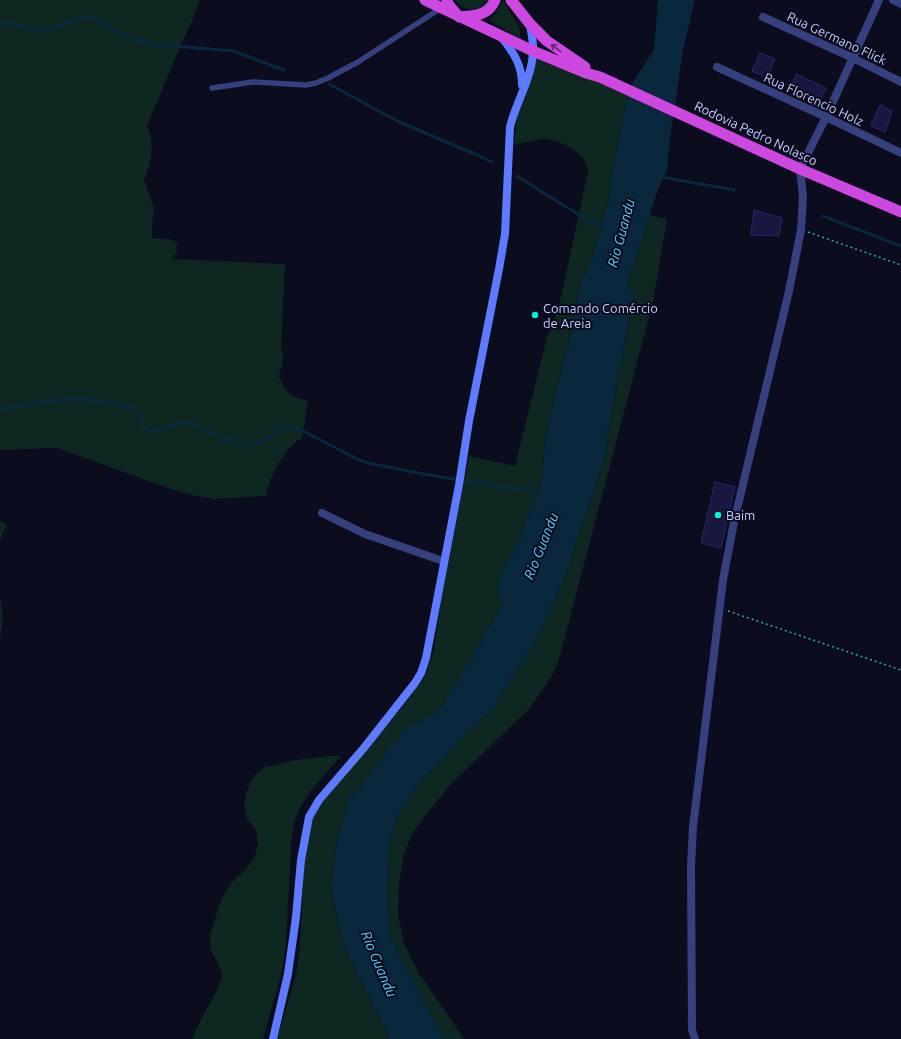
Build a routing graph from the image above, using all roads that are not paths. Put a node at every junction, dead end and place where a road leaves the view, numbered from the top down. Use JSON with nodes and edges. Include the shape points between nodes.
{"nodes":[{"id":1,"x":425,"y":0,"type":"edge"},
{"id":2,"x":495,"y":0,"type":"edge"},
{"id":3,"x":511,"y":0,"type":"edge"},
{"id":4,"x":879,"y":0,"type":"edge"},
{"id":5,"x":893,"y":0,"type":"edge"},
{"id":6,"x":444,"y":4,"type":"edge"},
{"id":7,"x":901,"y":4,"type":"edge"},
{"id":8,"x":459,"y":17,"type":"junction"},
{"id":9,"x":763,"y":17,"type":"dead end"},
{"id":10,"x":530,"y":24,"type":"junction"},
{"id":11,"x":502,"y":38,"type":"junction"},
{"id":12,"x":533,"y":52,"type":"junction"},
{"id":13,"x":853,"y":58,"type":"junction"},
{"id":14,"x":717,"y":67,"type":"dead end"},
{"id":15,"x":603,"y":78,"type":"junction"},
{"id":16,"x":901,"y":82,"type":"edge"},
{"id":17,"x":212,"y":88,"type":"dead end"},
{"id":18,"x":521,"y":93,"type":"junction"},
{"id":19,"x":826,"y":117,"type":"junction"},
{"id":20,"x":901,"y":153,"type":"edge"},
{"id":21,"x":800,"y":169,"type":"junction"},
{"id":22,"x":901,"y":212,"type":"edge"},
{"id":23,"x":322,"y":513,"type":"dead end"},
{"id":24,"x":444,"y":561,"type":"junction"},
{"id":25,"x":273,"y":1039,"type":"edge"},
{"id":26,"x":694,"y":1039,"type":"edge"}],
"edges":[{"from":1,"to":6,"type":"highway","name":"Rodovia Pedro Nolasco"},
{"from":2,"to":8,"type":"highway","via":[[487,11],[480,15]]},
{"from":3,"to":10,"type":"highway","name":"Rodovia Pedro Nolasco"},
{"from":4,"to":13,"type":"street"},
{"from":5,"to":7,"type":"street"},
{"from":6,"to":8,"type":"highway","name":"Rodovia Pedro Nolasco"},
{"from":6,"to":17,"type":"lane","via":[[358,62],[316,83],[306,85],[253,82]]},
{"from":8,"to":11,"type":"highway","name":"Rodovia Pedro Nolasco"},
{"from":9,"to":13,"type":"street","name":"Rua Germano Flick"},
{"from":10,"to":12,"type":"main road"},
{"from":15,"to":10,"type":"highway","name":"Rodovia Pedro Nolasco","one_way":true,"via":[[558,50]]},
{"from":11,"to":12,"type":"highway","name":"Rodovia Pedro Nolasco"},
{"from":11,"to":18,"type":"main road","via":[[519,63]]},
{"from":12,"to":15,"type":"highway","name":"Rodovia Pedro Nolasco"},
{"from":12,"to":18,"type":"main road"},
{"from":13,"to":16,"type":"street","name":"Rua Germano Flick"},
{"from":13,"to":19,"type":"street"},
{"from":14,"to":19,"type":"street","name":"Rua Florencio Holz"},
{"from":15,"to":21,"type":"highway","name":"Rodovia Pedro Nolasco"},
{"from":18,"to":24,"type":"main road","via":[[513,113],[509,137],[505,234]]},
{"from":19,"to":20,"type":"street","name":"Rua Florencio Holz"},
{"from":19,"to":21,"type":"street"},
{"from":21,"to":22,"type":"highway","name":"Rodovia Pedro Nolasco"},
{"from":21,"to":26,"type":"street","via":[[803,198],[801,230],[734,522],[719,608],[693,827],[691,867]]},
{"from":23,"to":24,"type":"street","via":[[366,534]]},
{"from":24,"to":25,"type":"main road","via":[[430,640],[421,673],[363,749],[319,800],[309,817],[305,830],[288,974]]}]}
